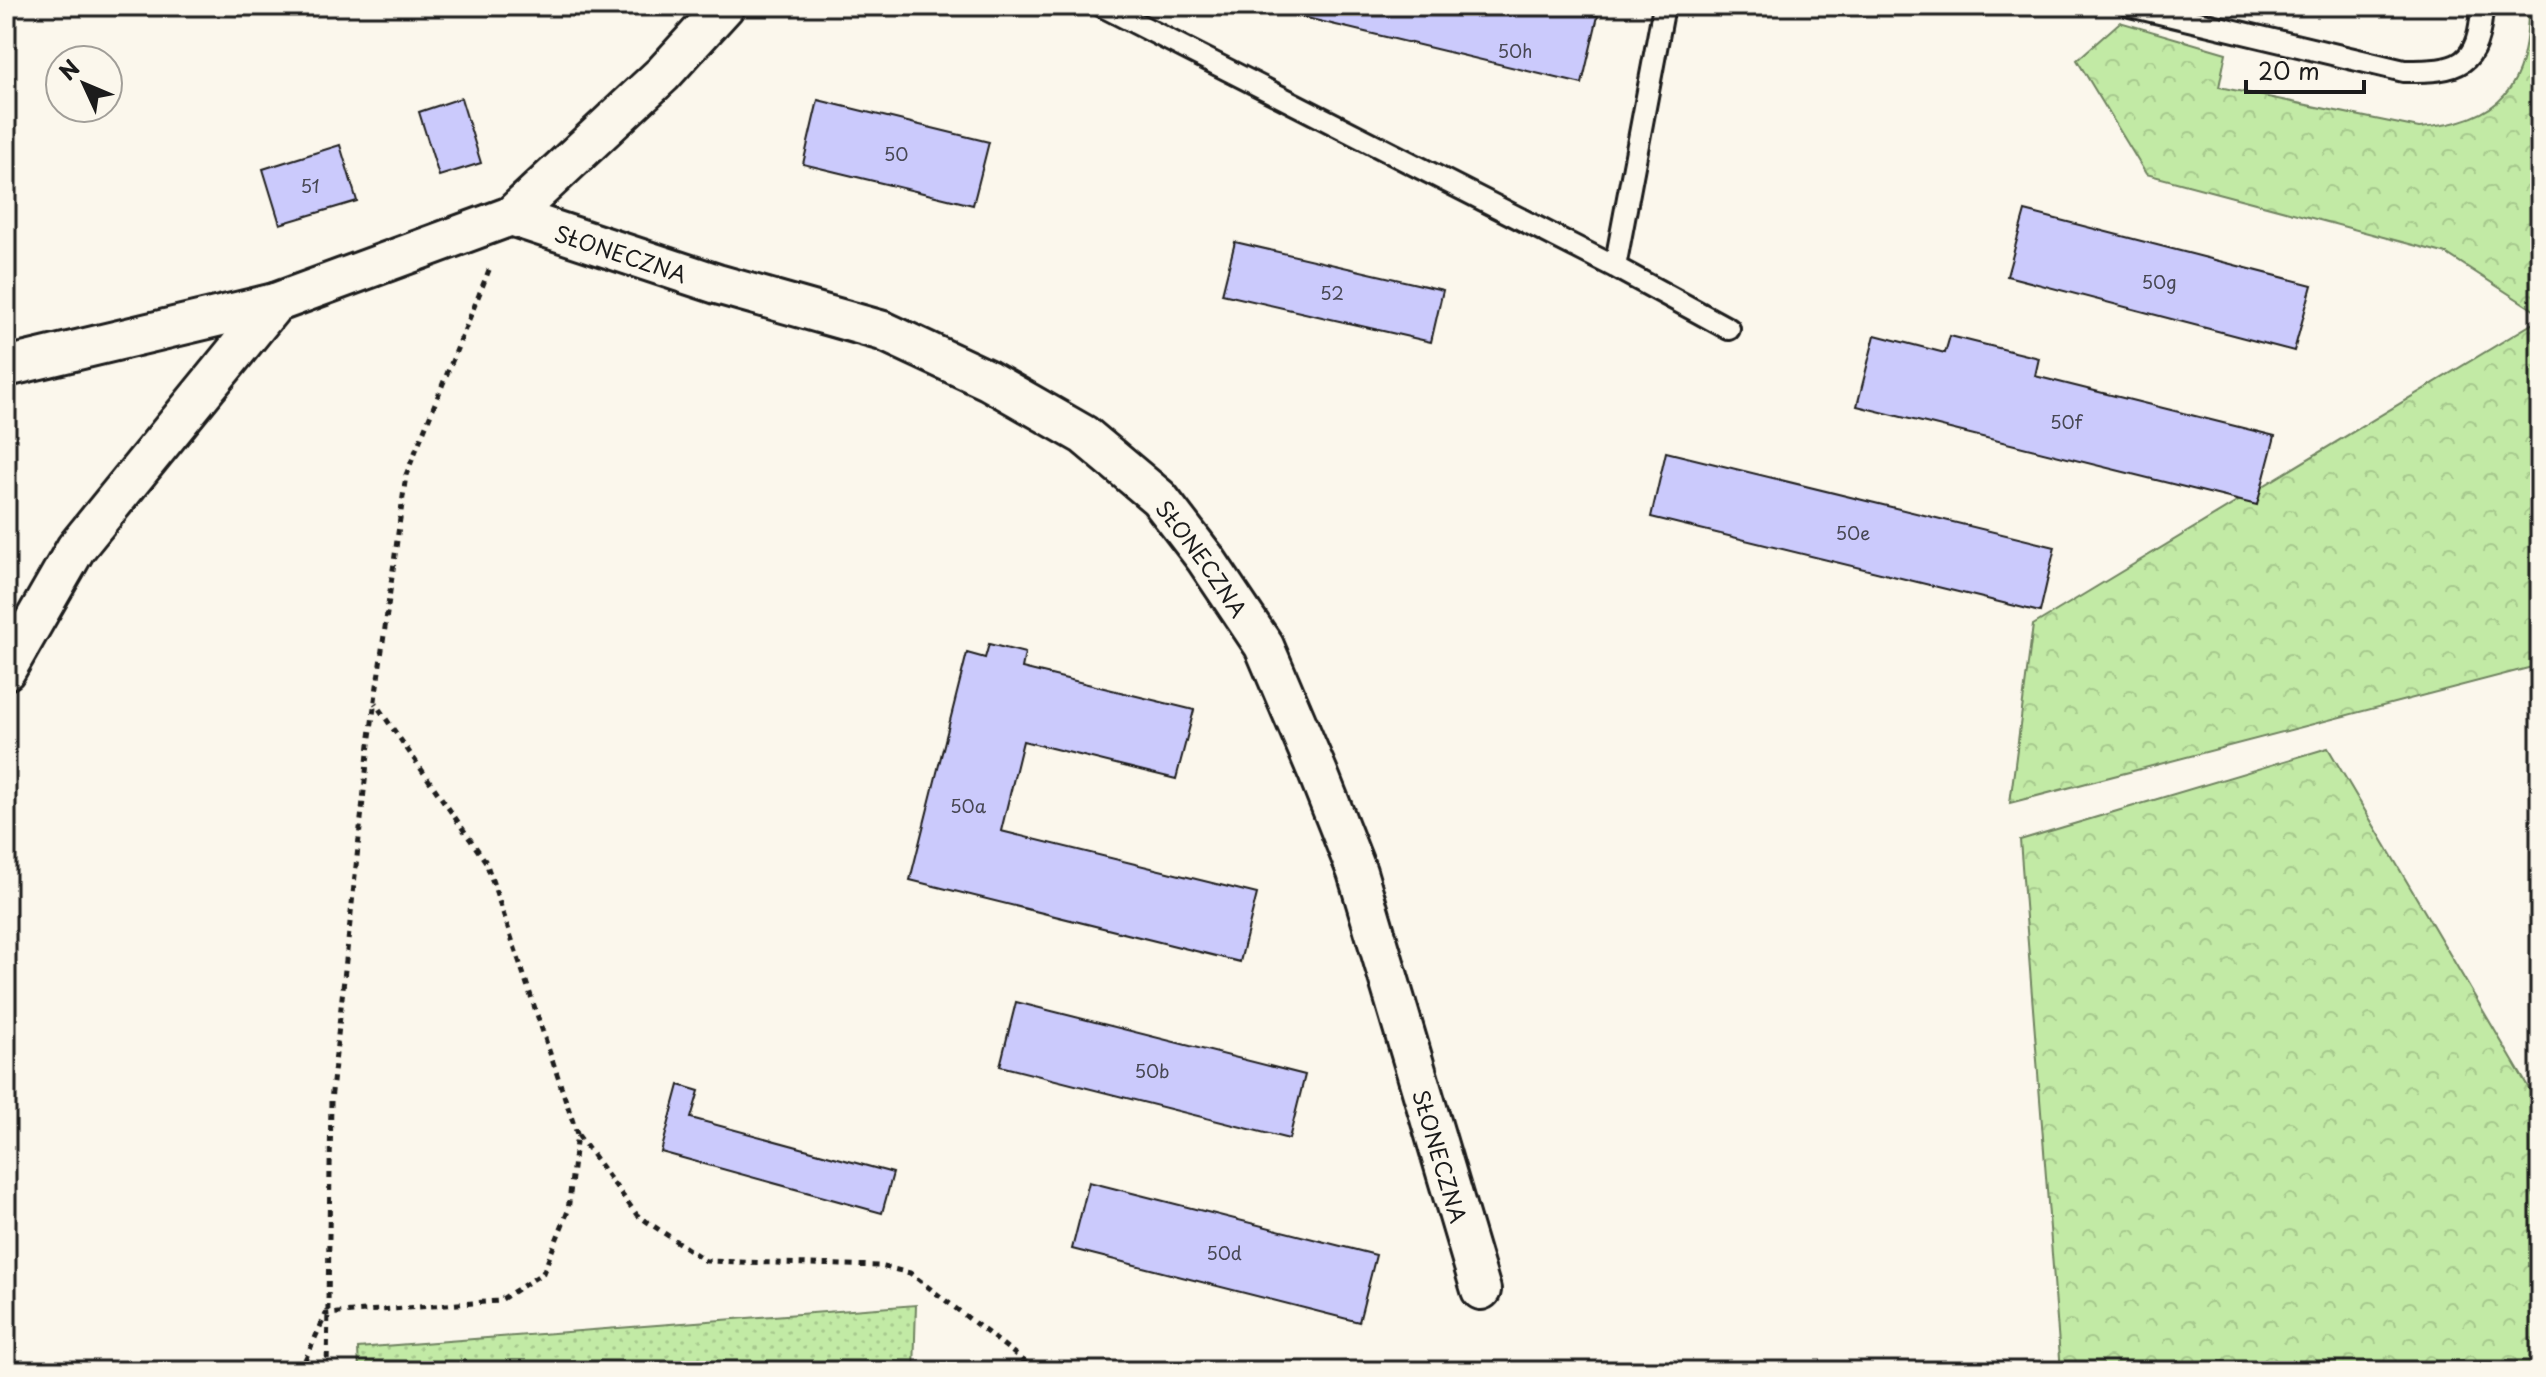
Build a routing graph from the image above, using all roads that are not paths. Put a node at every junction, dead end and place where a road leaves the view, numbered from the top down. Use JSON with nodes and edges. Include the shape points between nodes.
{"nodes":[{"id":1,"x":725,"y":6,"type":"edge"},
{"id":2,"x":1102,"y":6,"type":"edge"},
{"id":3,"x":1664,"y":6,"type":"edge"},
{"id":4,"x":2130,"y":6,"type":"edge"},
{"id":5,"x":2482,"y":6,"type":"edge"},
{"id":6,"x":511,"y":216,"type":"junction"},
{"id":7,"x":1615,"y":267,"type":"junction"},
{"id":8,"x":275,"y":303,"type":"junction"},
{"id":9,"x":1729,"y":329,"type":"dead end"},
{"id":10,"x":6,"y":367,"type":"edge"},
{"id":11,"x":6,"y":670,"type":"edge"},
{"id":12,"x":1481,"y":1290,"type":"dead end"}],
"edges":[{"from":1,"to":6,"type":"street","via":[[663,74]]},
{"from":2,"to":7,"type":"lane"},
{"from":3,"to":7,"type":"lane"},
{"from":4,"to":5,"type":"lane","via":[[2404,71],[2446,71],[2464,62],[2475,45]]},
{"from":6,"to":8,"type":"street"},
{"from":6,"to":12,"type":"street","name":"SŁONECZNA","via":[[717,284],[883,331],[988,380],[1084,435],[1159,498],[1264,646],[1318,773],[1357,872]]},
{"from":7,"to":9,"type":"lane"},
{"from":8,"to":10,"type":"street"},
{"from":8,"to":11,"type":"street","via":[[76,548]]}]}
